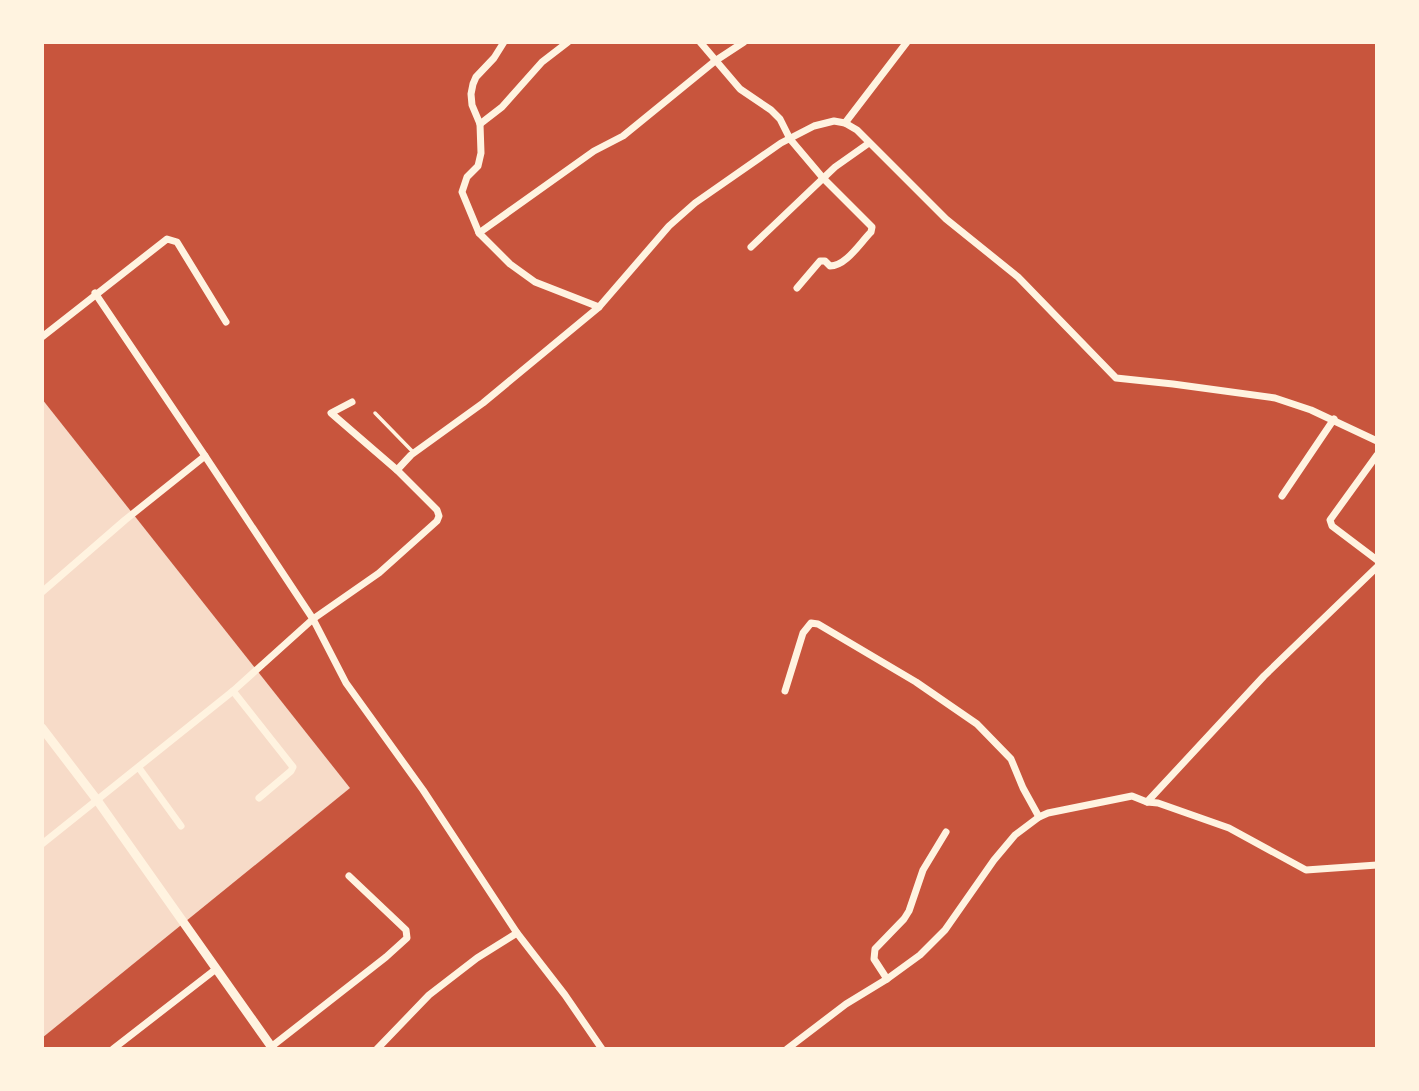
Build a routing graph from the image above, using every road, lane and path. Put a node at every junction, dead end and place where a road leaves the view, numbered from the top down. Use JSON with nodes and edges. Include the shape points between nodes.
{"nodes":[{"id":1,"x":504,"y":42,"type":"edge"},
{"id":2,"x":568,"y":42,"type":"edge"},
{"id":3,"x":699,"y":42,"type":"edge"},
{"id":4,"x":744,"y":42,"type":"edge"},
{"id":5,"x":907,"y":42,"type":"edge"},
{"id":6,"x":715,"y":61,"type":"junction"},
{"id":7,"x":845,"y":123,"type":"junction"},
{"id":8,"x":480,"y":124,"type":"junction"},
{"id":9,"x":790,"y":139,"type":"junction"},
{"id":10,"x":869,"y":143,"type":"junction"},
{"id":11,"x":823,"y":178,"type":"junction"},
{"id":12,"x":479,"y":233,"type":"junction"},
{"id":13,"x":751,"y":247,"type":"dead end"},
{"id":14,"x":797,"y":288,"type":"dead end"},
{"id":15,"x":95,"y":293,"type":"junction"},
{"id":16,"x":599,"y":307,"type":"junction"},
{"id":17,"x":226,"y":322,"type":"dead end"},
{"id":18,"x":42,"y":337,"type":"edge"},
{"id":19,"x":352,"y":402,"type":"dead end"},
{"id":20,"x":375,"y":413,"type":"dead end"},
{"id":21,"x":1334,"y":419,"type":"junction"},
{"id":22,"x":1377,"y":440,"type":"edge"},
{"id":23,"x":414,"y":453,"type":"junction"},
{"id":24,"x":1377,"y":455,"type":"edge"},
{"id":25,"x":205,"y":456,"type":"junction"},
{"id":26,"x":397,"y":470,"type":"junction"},
{"id":27,"x":1282,"y":496,"type":"dead end"},
{"id":28,"x":1377,"y":560,"type":"edge"},
{"id":29,"x":1377,"y":568,"type":"edge"},
{"id":30,"x":42,"y":592,"type":"edge"},
{"id":31,"x":313,"y":619,"type":"junction"},
{"id":32,"x":233,"y":691,"type":"junction"},
{"id":33,"x":785,"y":691,"type":"dead end"},
{"id":34,"x":42,"y":728,"type":"edge"},
{"id":35,"x":139,"y":768,"type":"junction"},
{"id":36,"x":259,"y":798,"type":"dead end"},
{"id":37,"x":97,"y":800,"type":"junction"},
{"id":38,"x":1147,"y":802,"type":"junction"},
{"id":39,"x":1039,"y":817,"type":"junction"},
{"id":40,"x":181,"y":825,"type":"dead end"},
{"id":41,"x":946,"y":832,"type":"dead end"},
{"id":42,"x":42,"y":844,"type":"edge"},
{"id":43,"x":1377,"y":865,"type":"edge"},
{"id":44,"x":349,"y":876,"type":"dead end"},
{"id":45,"x":517,"y":933,"type":"junction"},
{"id":46,"x":216,"y":969,"type":"junction"},
{"id":47,"x":887,"y":979,"type":"junction"},
{"id":48,"x":272,"y":1048,"type":"edge"},
{"id":49,"x":113,"y":1049,"type":"edge"},
{"id":50,"x":377,"y":1049,"type":"edge"},
{"id":51,"x":602,"y":1049,"type":"edge"},
{"id":52,"x":787,"y":1049,"type":"edge"}],
"edges":[{"from":1,"to":8,"type":"street","via":[[473,84],[472,105]]},
{"from":2,"to":8,"type":"street"},
{"from":3,"to":6,"type":"street"},
{"from":4,"to":6,"type":"street"},
{"from":5,"to":7,"type":"street"},
{"from":6,"to":9,"type":"street","via":[[740,89],[780,119]]},
{"from":6,"to":12,"type":"street","via":[[623,136],[594,151]]},
{"from":7,"to":9,"type":"street","via":[[814,126]]},
{"from":7,"to":10,"type":"street"},
{"from":8,"to":12,"type":"street","via":[[478,166],[467,177],[462,192]]},
{"from":9,"to":11,"type":"street"},
{"from":9,"to":16,"type":"street","via":[[677,218]]},
{"from":10,"to":11,"type":"street"},
{"from":10,"to":21,"type":"street","via":[[946,219],[1018,277],[1116,378],[1275,398]]},
{"from":11,"to":13,"type":"street"},
{"from":11,"to":14,"type":"street","via":[[872,227],[871,232],[836,266],[820,261]]},
{"from":12,"to":16,"type":"street","via":[[535,282]]},
{"from":15,"to":17,"type":"street","via":[[172,239]]},
{"from":15,"to":18,"type":"street"},
{"from":15,"to":25,"type":"street"},
{"from":16,"to":23,"type":"street"},
{"from":19,"to":26,"type":"street","via":[[334,410],[332,416]]},
{"from":20,"to":23,"type":"lane"},
{"from":21,"to":22,"type":"street"},
{"from":21,"to":27,"type":"street"},
{"from":23,"to":26,"type":"street"},
{"from":24,"to":28,"type":"street","via":[[1330,520]]},
{"from":25,"to":30,"type":"street"},
{"from":25,"to":31,"type":"street"},
{"from":26,"to":31,"type":"street","via":[[437,510],[437,521],[379,573]]},
{"from":29,"to":38,"type":"street","via":[[1264,676]]},
{"from":31,"to":32,"type":"street"},
{"from":31,"to":45,"type":"street","via":[[346,683]]},
{"from":32,"to":35,"type":"street"},
{"from":32,"to":36,"type":"street","via":[[293,767]]},
{"from":33,"to":39,"type":"street","via":[[803,633],[811,623],[818,624],[977,724],[1011,760]]},
{"from":34,"to":37,"type":"street"},
{"from":35,"to":37,"type":"street"},
{"from":35,"to":40,"type":"street"},
{"from":37,"to":42,"type":"street"},
{"from":37,"to":46,"type":"street"},
{"from":38,"to":39,"type":"street","via":[[1132,796]]},
{"from":38,"to":43,"type":"street","via":[[1229,828],[1306,870]]},
{"from":39,"to":47,"type":"street","via":[[993,859],[945,930]]},
{"from":41,"to":47,"type":"street","via":[[920,876],[909,911],[875,949],[874,959]]},
{"from":44,"to":48,"type":"street","via":[[406,930],[407,937]]},
{"from":45,"to":50,"type":"street","via":[[429,995]]},
{"from":45,"to":51,"type":"street"},
{"from":46,"to":48,"type":"street"},
{"from":46,"to":49,"type":"street"},
{"from":47,"to":52,"type":"street"}]}
